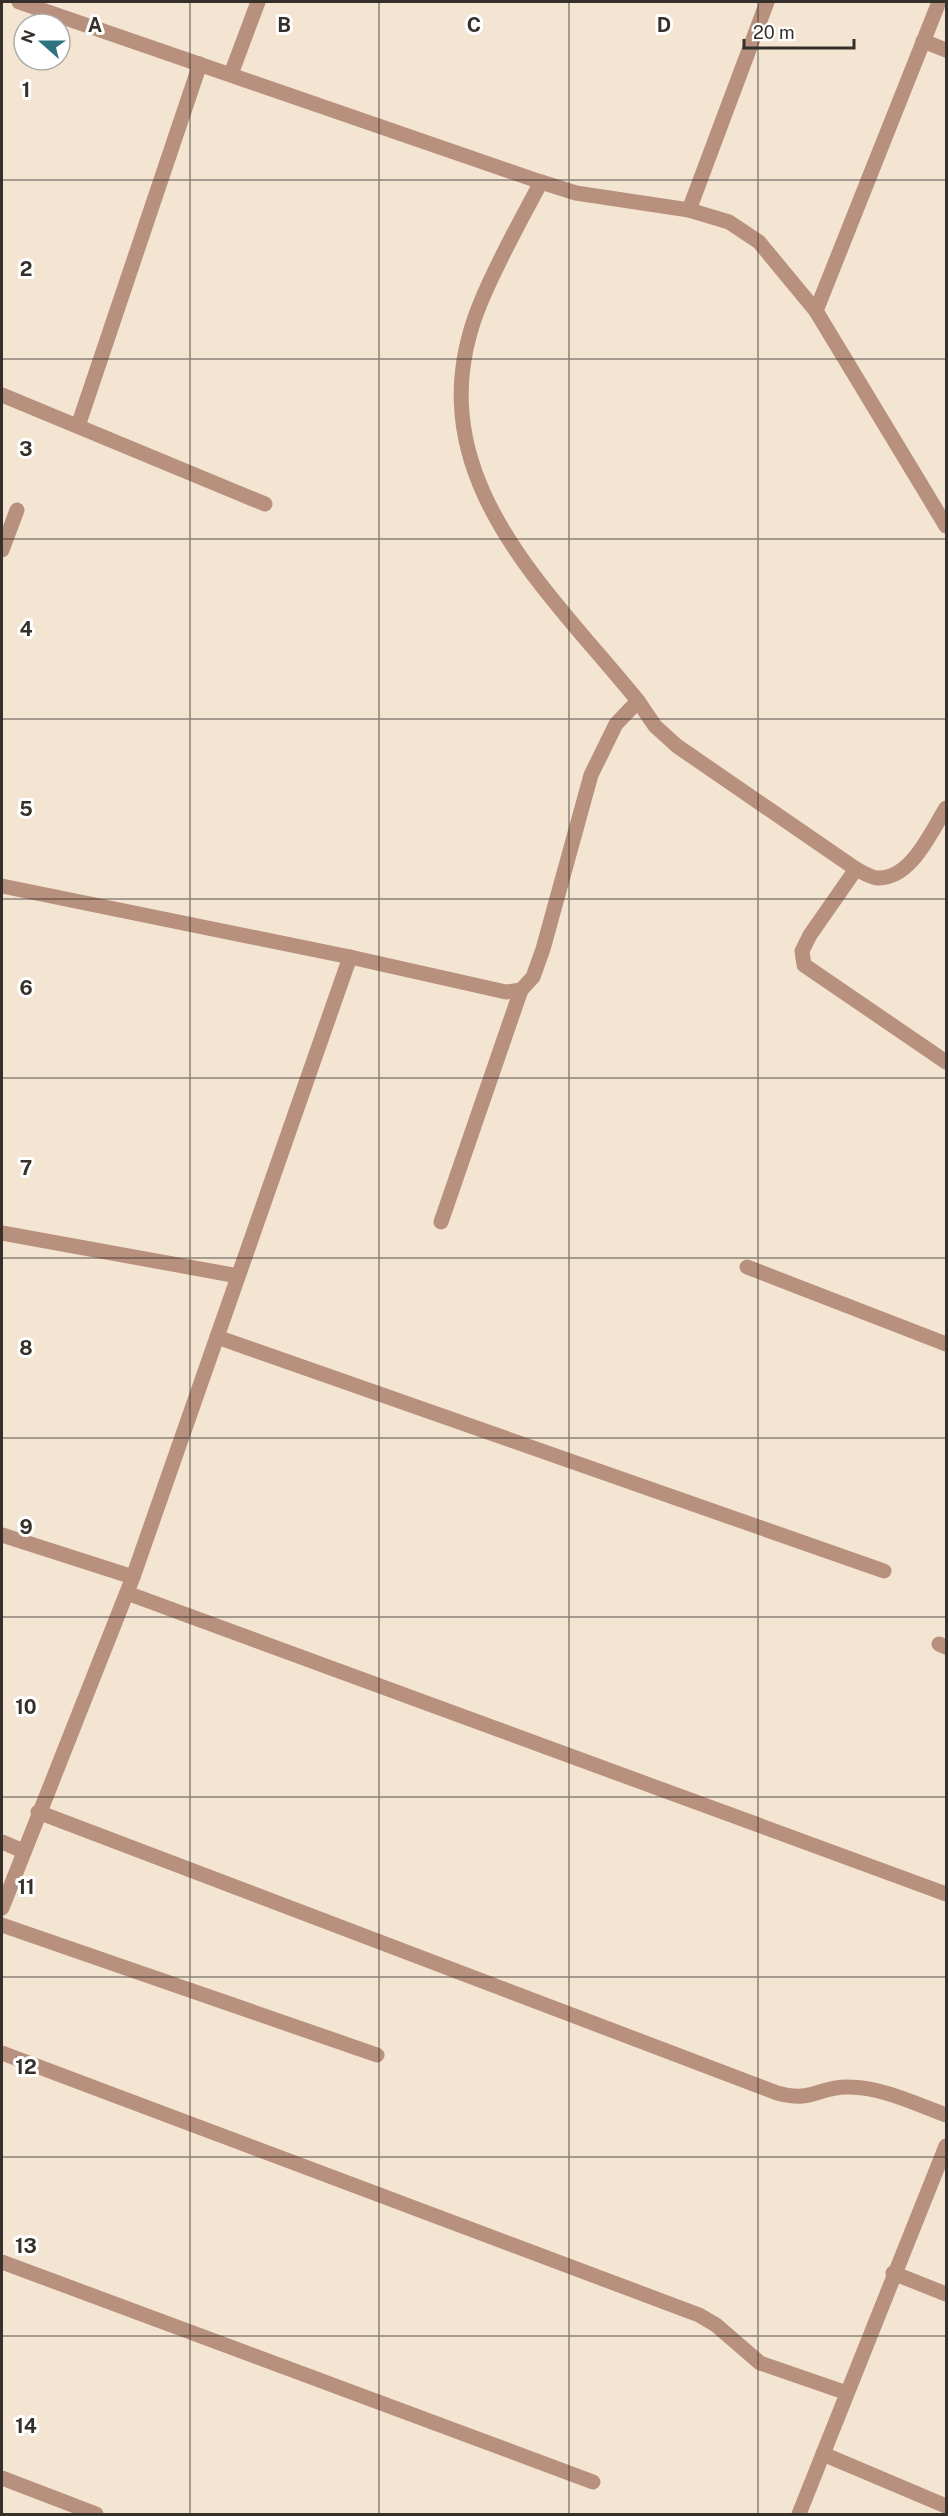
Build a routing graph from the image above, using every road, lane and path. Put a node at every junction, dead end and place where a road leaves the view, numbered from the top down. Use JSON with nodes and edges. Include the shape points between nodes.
{"nodes":[{"id":1,"x":19,"y":2,"type":"edge"},
{"id":2,"x":258,"y":2,"type":"edge"},
{"id":3,"x":767,"y":2,"type":"edge"},
{"id":4,"x":939,"y":2,"type":"edge"},
{"id":5,"x":924,"y":41,"type":"junction"},
{"id":6,"x":946,"y":50,"type":"edge"},
{"id":7,"x":200,"y":64,"type":"junction"},
{"id":8,"x":231,"y":74,"type":"junction"},
{"id":9,"x":541,"y":182,"type":"junction"},
{"id":10,"x":688,"y":210,"type":"junction"},
{"id":11,"x":816,"y":311,"type":"junction"},
{"id":12,"x":2,"y":395,"type":"edge"},
{"id":13,"x":78,"y":426,"type":"junction"},
{"id":14,"x":265,"y":504,"type":"dead end"},
{"id":15,"x":17,"y":510,"type":"dead end"},
{"id":16,"x":946,"y":526,"type":"edge"},
{"id":17,"x":2,"y":550,"type":"edge"},
{"id":18,"x":638,"y":701,"type":"junction"},
{"id":19,"x":946,"y":808,"type":"edge"},
{"id":20,"x":856,"y":869,"type":"junction"},
{"id":21,"x":2,"y":886,"type":"edge"},
{"id":22,"x":350,"y":957,"type":"junction"},
{"id":23,"x":521,"y":990,"type":"junction"},
{"id":24,"x":946,"y":1062,"type":"edge"},
{"id":25,"x":441,"y":1222,"type":"dead end"},
{"id":26,"x":2,"y":1233,"type":"edge"},
{"id":27,"x":747,"y":1268,"type":"dead end"},
{"id":28,"x":238,"y":1276,"type":"junction"},
{"id":29,"x":217,"y":1337,"type":"junction"},
{"id":30,"x":946,"y":1344,"type":"edge"},
{"id":31,"x":2,"y":1535,"type":"edge"},
{"id":32,"x":884,"y":1571,"type":"dead end"},
{"id":33,"x":133,"y":1577,"type":"junction"},
{"id":34,"x":127,"y":1593,"type":"junction"},
{"id":35,"x":38,"y":1812,"type":"junction"},
{"id":36,"x":2,"y":1842,"type":"edge"},
{"id":37,"x":23,"y":1851,"type":"junction"},
{"id":38,"x":946,"y":1894,"type":"edge"},
{"id":39,"x":2,"y":1908,"type":"edge"},
{"id":40,"x":2,"y":1925,"type":"edge"},
{"id":41,"x":2,"y":2053,"type":"edge"},
{"id":42,"x":377,"y":2055,"type":"dead end"},
{"id":43,"x":946,"y":2115,"type":"edge"},
{"id":44,"x":946,"y":2146,"type":"edge"},
{"id":45,"x":2,"y":2262,"type":"edge"},
{"id":46,"x":893,"y":2273,"type":"junction"},
{"id":47,"x":946,"y":2294,"type":"edge"},
{"id":48,"x":847,"y":2393,"type":"junction"},
{"id":49,"x":823,"y":2454,"type":"junction"},
{"id":50,"x":2,"y":2478,"type":"edge"},
{"id":51,"x":593,"y":2482,"type":"dead end"},
{"id":52,"x":946,"y":2506,"type":"edge"},
{"id":53,"x":96,"y":2514,"type":"edge"},
{"id":54,"x":799,"y":2514,"type":"edge"}],
"edges":[{"from":1,"to":7,"type":"street"},
{"from":2,"to":8,"type":"street"},
{"from":3,"to":10,"type":"street"},
{"from":4,"to":5,"type":"street"},
{"from":5,"to":6,"type":"street"},
{"from":5,"to":11,"type":"street"},
{"from":7,"to":8,"type":"street"},
{"from":7,"to":13,"type":"street"},
{"from":8,"to":9,"type":"street"},
{"from":9,"to":10,"type":"street","via":[[576,193]]},
{"from":9,"to":18,"type":"street","via":[[479,305],[464,360],[464,442],[479,485],[515,551]]},
{"from":10,"to":11,"type":"street","via":[[729,222],[759,242]]},
{"from":11,"to":16,"type":"street"},
{"from":12,"to":13,"type":"street"},
{"from":13,"to":14,"type":"street"},
{"from":15,"to":17,"type":"street"},
{"from":18,"to":20,"type":"street","via":[[655,726],[677,746]]},
{"from":18,"to":23,"type":"street","via":[[616,723],[591,775],[543,949],[533,977]]},
{"from":19,"to":20,"type":"street","via":[[912,861],[895,874],[877,878]]},
{"from":20,"to":24,"type":"street","via":[[810,935],[802,951],[804,965]]},
{"from":21,"to":22,"type":"street"},
{"from":22,"to":23,"type":"street","via":[[506,992]]},
{"from":22,"to":28,"type":"street"},
{"from":23,"to":25,"type":"street"},
{"from":26,"to":28,"type":"street"},
{"from":27,"to":30,"type":"street"},
{"from":28,"to":29,"type":"street"},
{"from":29,"to":32,"type":"street"},
{"from":29,"to":33,"type":"street"},
{"from":31,"to":33,"type":"street"},
{"from":33,"to":34,"type":"street"},
{"from":34,"to":35,"type":"street"},
{"from":34,"to":38,"type":"street"},
{"from":35,"to":37,"type":"street"},
{"from":35,"to":43,"type":"street","via":[[777,2093],[794,2098],[846,2086],[866,2087]]},
{"from":36,"to":37,"type":"street"},
{"from":37,"to":39,"type":"street"},
{"from":40,"to":42,"type":"street"},
{"from":41,"to":48,"type":"street","via":[[699,2315],[760,2363]]},
{"from":44,"to":46,"type":"street"},
{"from":45,"to":51,"type":"street"},
{"from":46,"to":47,"type":"street"},
{"from":46,"to":48,"type":"street"},
{"from":48,"to":49,"type":"street"},
{"from":49,"to":52,"type":"street"},
{"from":49,"to":54,"type":"street"},
{"from":50,"to":53,"type":"street"}]}
